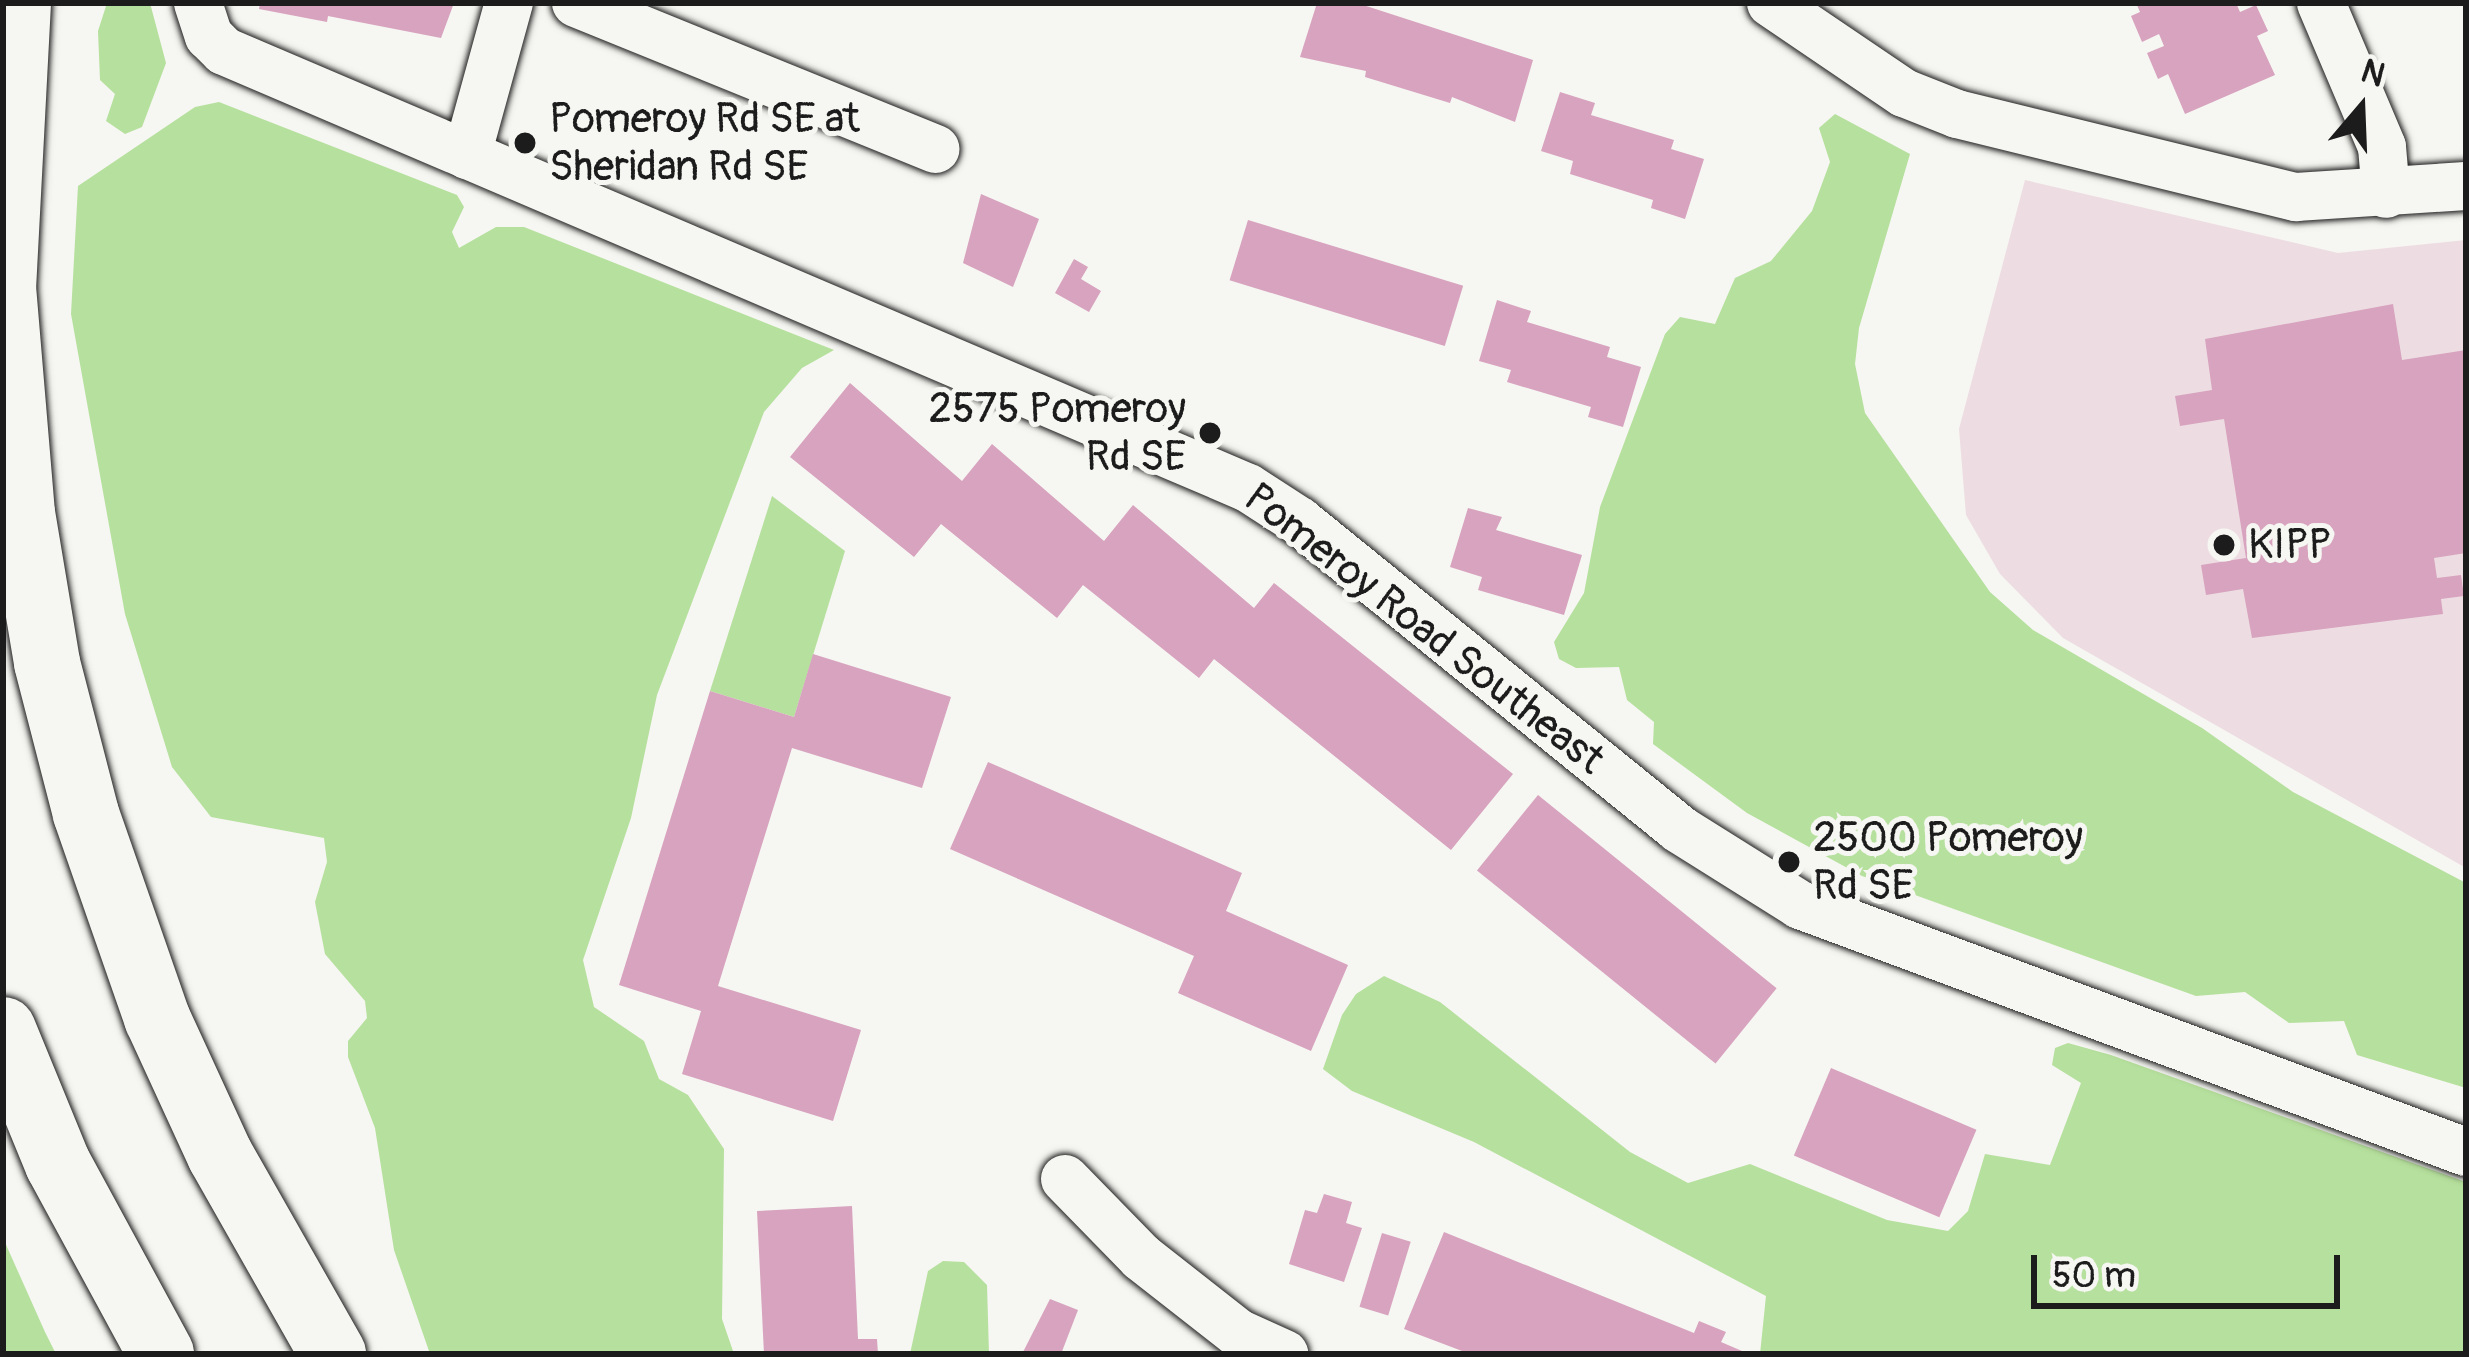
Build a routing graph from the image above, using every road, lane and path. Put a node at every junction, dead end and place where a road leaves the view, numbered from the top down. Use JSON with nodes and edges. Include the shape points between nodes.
{"nodes":[{"id":1,"x":18,"y":3,"type":"edge"},
{"id":2,"x":199,"y":3,"type":"edge"},
{"id":3,"x":509,"y":3,"type":"edge"},
{"id":4,"x":576,"y":3,"type":"edge"},
{"id":5,"x":1771,"y":3,"type":"edge"},
{"id":6,"x":2321,"y":3,"type":"edge"},
{"id":7,"x":935,"y":149,"type":"dead end"},
{"id":8,"x":467,"y":155,"type":"junction"},
{"id":9,"x":2466,"y":186,"type":"edge"},
{"id":10,"x":2386,"y":194,"type":"junction"},
{"id":11,"x":3,"y":1030,"type":"edge"},
{"id":12,"x":2466,"y":1152,"type":"edge"},
{"id":13,"x":1065,"y":1179,"type":"dead end"},
{"id":14,"x":161,"y":1354,"type":"edge"},
{"id":15,"x":333,"y":1354,"type":"edge"},
{"id":16,"x":1284,"y":1354,"type":"edge"}],
"edges":[{"from":1,"to":15,"type":"highway","via":[[3,286],[22,513],[47,663],[86,814],[157,1018],[220,1155]]},
{"from":2,"to":8,"type":"street","name":"Pomeroy Road Southeast","via":[[209,36],[224,51]]},
{"from":3,"to":8,"type":"street"},
{"from":4,"to":7,"type":"street"},
{"from":5,"to":10,"type":"street","via":[[1904,93],[1958,114],[2296,196]]},
{"from":6,"to":10,"type":"street","via":[[2382,147]]},
{"from":8,"to":12,"type":"street","name":"Pomeroy Road Southeast","via":[[1248,488],[1299,520],[1678,829],[1800,904]]},
{"from":9,"to":10,"type":"street"},
{"from":11,"to":14,"type":"highway","via":[[58,1164]]},
{"from":13,"to":16,"type":"street","via":[[1141,1257],[1238,1333]]}]}
